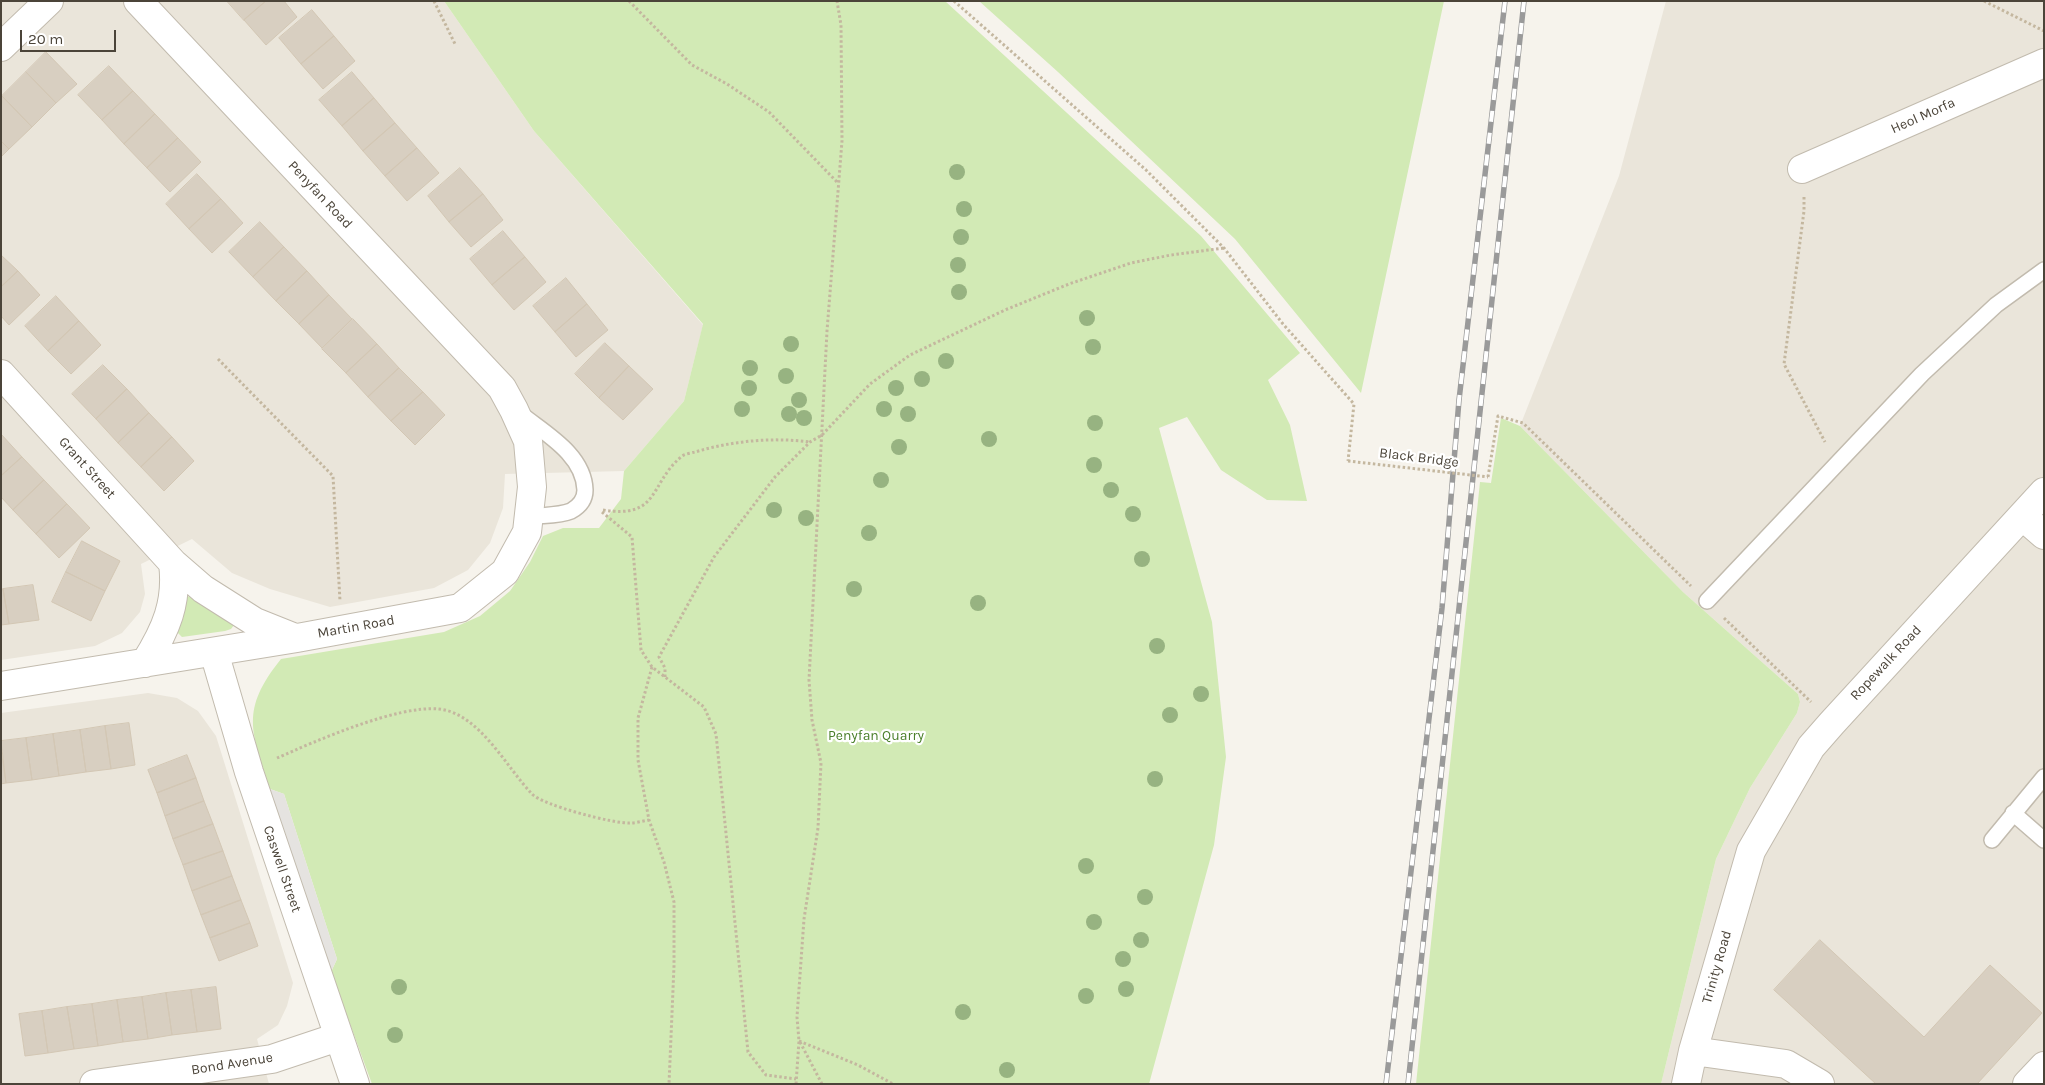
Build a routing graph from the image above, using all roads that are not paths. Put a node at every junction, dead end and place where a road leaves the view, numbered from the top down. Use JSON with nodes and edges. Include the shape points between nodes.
{"nodes":[{"id":1,"x":49,"y":1,"type":"edge"},
{"id":2,"x":138,"y":1,"type":"edge"},
{"id":3,"x":1,"y":47,"type":"edge"},
{"id":4,"x":2044,"y":63,"type":"edge"},
{"id":5,"x":1802,"y":169,"type":"road end"},
{"id":6,"x":2044,"y":270,"type":"edge"},
{"id":7,"x":1,"y":374,"type":"edge"},
{"id":8,"x":508,"y":399,"type":"junction"},
{"id":9,"x":2044,"y":492,"type":"edge"},
{"id":10,"x":528,"y":516,"type":"junction"},
{"id":11,"x":2022,"y":516,"type":"junction"},
{"id":12,"x":2044,"y":535,"type":"edge"},
{"id":13,"x":173,"y":563,"type":"junction"},
{"id":14,"x":1707,"y":601,"type":"road end"},
{"id":15,"x":296,"y":638,"type":"junction"},
{"id":16,"x":214,"y":652,"type":"junction"},
{"id":17,"x":145,"y":663,"type":"junction"},
{"id":18,"x":1,"y":686,"type":"edge"},
{"id":19,"x":2044,"y":776,"type":"edge"},
{"id":20,"x":2013,"y":813,"type":"junction"},
{"id":21,"x":1992,"y":840,"type":"dead end"},
{"id":22,"x":2044,"y":840,"type":"edge"},
{"id":23,"x":1751,"y":851,"type":"joint"},
{"id":24,"x":338,"y":1037,"type":"junction"},
{"id":25,"x":1693,"y":1051,"type":"junction"},
{"id":26,"x":2044,"y":1066,"type":"edge"},
{"id":27,"x":94,"y":1084,"type":"edge"},
{"id":28,"x":355,"y":1084,"type":"edge"},
{"id":29,"x":1686,"y":1084,"type":"edge"},
{"id":30,"x":1820,"y":1084,"type":"edge"},
{"id":31,"x":2027,"y":1084,"type":"edge"}],
"edges":[{"from":1,"to":3,"type":"street"},
{"from":2,"to":8,"type":"street","name":"Penyfan Road"},
{"from":4,"to":5,"type":"street","name":"Heol Morfa"},
{"from":6,"to":14,"type":"lane","via":[[1996,305],[1922,374]]},
{"from":7,"to":13,"type":"street","name":"Grant Street"},
{"from":8,"to":10,"type":"street","name":"Martin Road","via":[[528,441],[532,487]]},
{"from":8,"to":10,"type":"lane","via":[[571,457],[584,481],[585,494],[581,504],[570,511]]},
{"from":9,"to":11,"type":"street","name":"Ropewalk Road"},
{"from":10,"to":15,"type":"street","name":"Martin Road","via":[[527,532],[505,572],[460,608]]},
{"from":11,"to":12,"type":"street"},
{"from":11,"to":23,"type":"street","name":"Ropewalk Road","via":[[1832,722],[1812,747]]},
{"from":13,"to":15,"type":"street","name":"Grant Street","via":[[203,589],[255,622]]},
{"from":13,"to":17,"type":"street","via":[[176,584],[171,607],[162,637]]},
{"from":15,"to":16,"type":"street","name":"Martin Road"},
{"from":16,"to":17,"type":"street","name":"Martin Road"},
{"from":16,"to":24,"type":"street","name":"Caswell Street","via":[[249,772]]},
{"from":17,"to":18,"type":"street","name":"Martin Road"},
{"from":19,"to":20,"type":"lane"},
{"from":20,"to":21,"type":"lane"},
{"from":20,"to":22,"type":"lane"},
{"from":23,"to":25,"type":"street","name":"Trinity Road"},
{"from":24,"to":27,"type":"street","name":"Bond Avenue","via":[[272,1059]]},
{"from":24,"to":28,"type":"street","name":"Caswell Street"},
{"from":25,"to":29,"type":"street","name":"Trinity Road"},
{"from":25,"to":30,"type":"street","via":[[1786,1064]]},
{"from":26,"to":31,"type":"street"}]}
